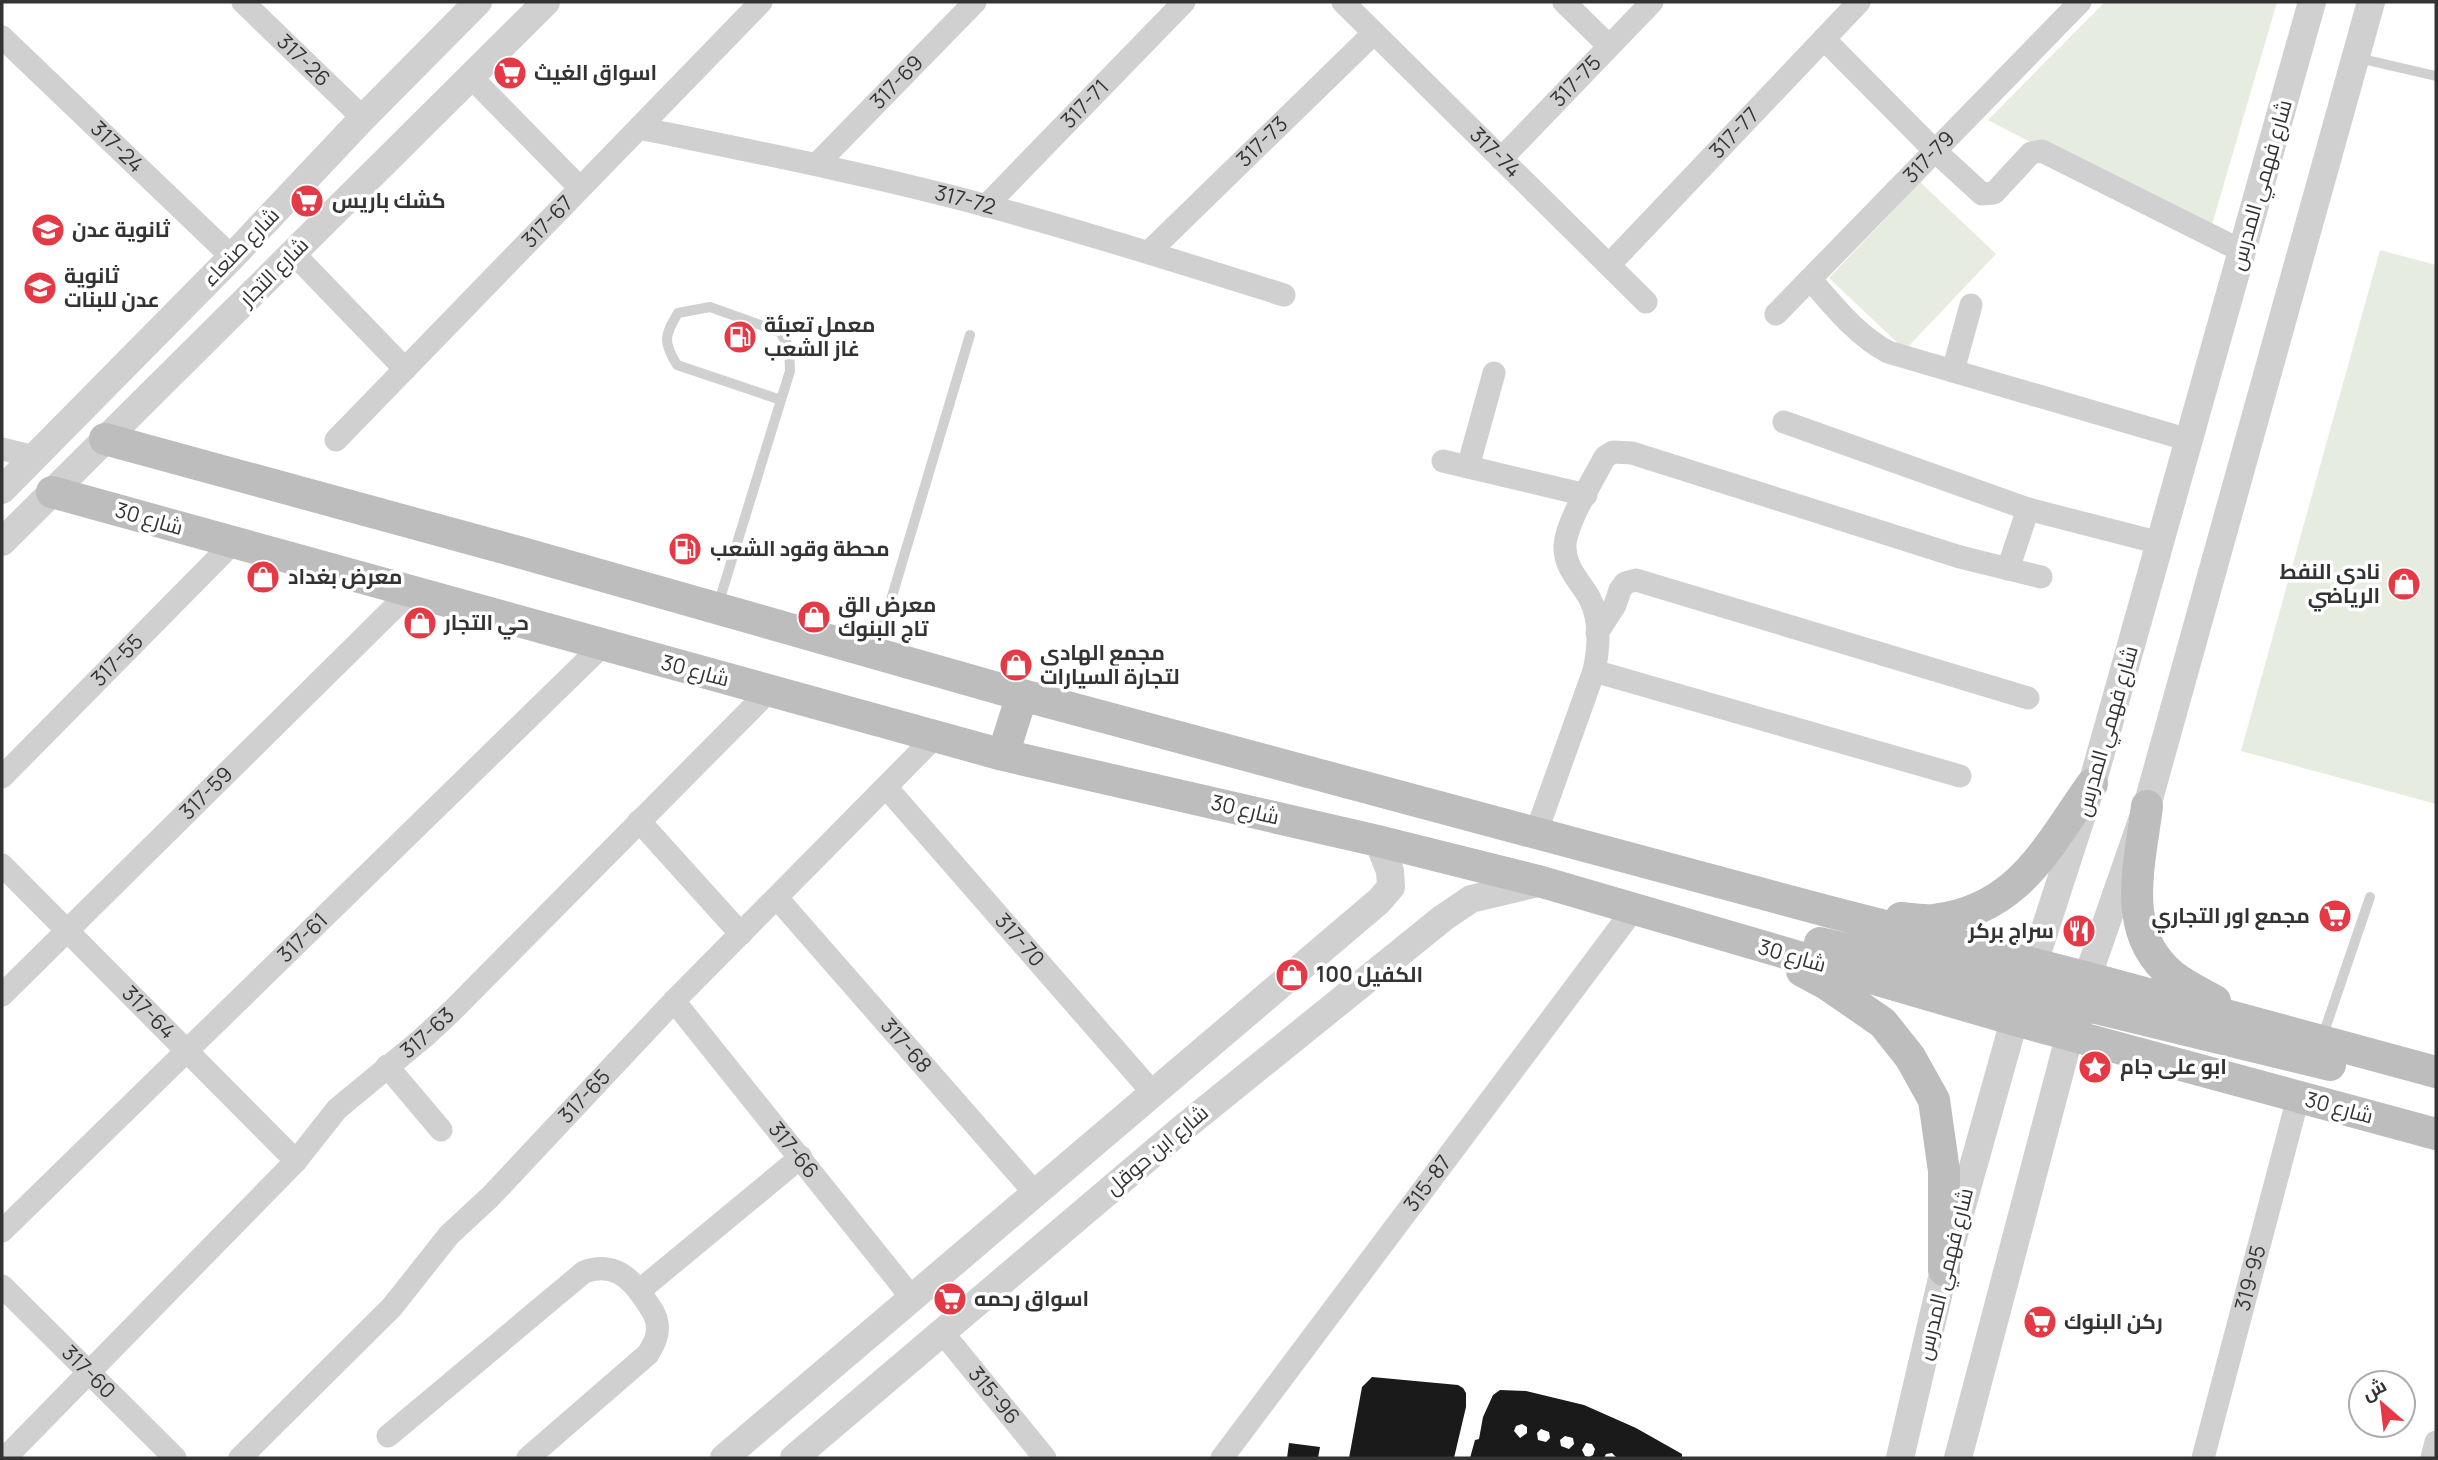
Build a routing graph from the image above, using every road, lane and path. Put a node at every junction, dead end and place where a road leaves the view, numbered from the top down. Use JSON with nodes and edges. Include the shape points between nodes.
{"nodes":[{"id":1,"x":243,"y":2,"type":"edge"},
{"id":2,"x":478,"y":2,"type":"edge"},
{"id":3,"x":545,"y":2,"type":"edge"},
{"id":4,"x":761,"y":2,"type":"edge"},
{"id":5,"x":975,"y":2,"type":"edge"},
{"id":6,"x":1184,"y":2,"type":"edge"},
{"id":7,"x":1343,"y":2,"type":"edge"},
{"id":8,"x":1563,"y":2,"type":"edge"},
{"id":9,"x":1652,"y":2,"type":"edge"},
{"id":10,"x":1859,"y":2,"type":"edge"},
{"id":11,"x":2080,"y":2,"type":"edge"},
{"id":12,"x":2312,"y":2,"type":"edge"},
{"id":13,"x":2371,"y":2,"type":"edge"},
{"id":14,"x":1374,"y":33,"type":"junction"},
{"id":15,"x":2,"y":37,"type":"edge"},
{"id":16,"x":1824,"y":39,"type":"junction"},
{"id":17,"x":1609,"y":46,"type":"junction"},
{"id":18,"x":2355,"y":57,"type":"junction"},
{"id":19,"x":2436,"y":76,"type":"edge"},
{"id":20,"x":471,"y":77,"type":"junction"},
{"id":21,"x":363,"y":118,"type":"junction"},
{"id":22,"x":639,"y":128,"type":"junction"},
{"id":23,"x":1935,"y":151,"type":"junction"},
{"id":24,"x":1501,"y":159,"type":"junction"},
{"id":25,"x":817,"y":164,"type":"junction"},
{"id":26,"x":580,"y":188,"type":"junction"},
{"id":27,"x":986,"y":206,"type":"junction"},
{"id":28,"x":2242,"y":251,"type":"junction"},
{"id":29,"x":1149,"y":252,"type":"junction"},
{"id":30,"x":293,"y":253,"type":"junction"},
{"id":31,"x":232,"y":257,"type":"junction"},
{"id":32,"x":1609,"y":265,"type":"junction"},
{"id":33,"x":1810,"y":279,"type":"junction"},
{"id":34,"x":1284,"y":295,"type":"dead end"},
{"id":35,"x":1646,"y":302,"type":"dead end"},
{"id":36,"x":1971,"y":305,"type":"dead end"},
{"id":37,"x":1776,"y":314,"type":"dead end"},
{"id":38,"x":970,"y":335,"type":"dead end"},
{"id":39,"x":405,"y":369,"type":"junction"},
{"id":40,"x":1953,"y":371,"type":"junction"},
{"id":41,"x":1494,"y":373,"type":"dead end"},
{"id":42,"x":781,"y":400,"type":"junction"},
{"id":43,"x":1784,"y":422,"type":"dead end"},
{"id":44,"x":105,"y":439,"type":"junction"},
{"id":45,"x":336,"y":440,"type":"dead end"},
{"id":46,"x":2189,"y":440,"type":"junction"},
{"id":47,"x":2,"y":449,"type":"edge"},
{"id":48,"x":34,"y":457,"type":"junction"},
{"id":49,"x":1443,"y":461,"type":"dead end"},
{"id":50,"x":1468,"y":467,"type":"junction"},
{"id":51,"x":2,"y":490,"type":"edge"},
{"id":52,"x":52,"y":492,"type":"junction"},
{"id":53,"x":1586,"y":495,"type":"junction"},
{"id":54,"x":2028,"y":509,"type":"junction"},
{"id":55,"x":2,"y":542,"type":"edge"},
{"id":56,"x":233,"y":543,"type":"junction"},
{"id":57,"x":2160,"y":543,"type":"junction"},
{"id":58,"x":2008,"y":569,"type":"junction"},
{"id":59,"x":2041,"y":577,"type":"dead end"},
{"id":60,"x":410,"y":592,"type":"junction"},
{"id":61,"x":718,"y":608,"type":"junction"},
{"id":62,"x":1597,"y":633,"type":"junction"},
{"id":63,"x":603,"y":645,"type":"junction"},
{"id":64,"x":876,"y":653,"type":"junction"},
{"id":65,"x":1594,"y":671,"type":"junction"},
{"id":66,"x":769,"y":691,"type":"junction"},
{"id":67,"x":1022,"y":695,"type":"junction"},
{"id":68,"x":2028,"y":698,"type":"dead end"},
{"id":69,"x":935,"y":737,"type":"junction"},
{"id":70,"x":1003,"y":755,"type":"junction"},
{"id":71,"x":2,"y":776,"type":"edge"},
{"id":72,"x":1960,"y":776,"type":"dead end"},
{"id":73,"x":2092,"y":784,"type":"junction"},
{"id":74,"x":886,"y":787,"type":"junction"},
{"id":75,"x":2147,"y":806,"type":"junction"},
{"id":76,"x":639,"y":821,"type":"junction"},
{"id":77,"x":1536,"y":833,"type":"junction"},
{"id":78,"x":1378,"y":841,"type":"junction"},
{"id":79,"x":2,"y":865,"type":"edge"},
{"id":80,"x":1542,"y":882,"type":"junction"},
{"id":81,"x":2370,"y":897,"type":"dead end"},
{"id":82,"x":776,"y":898,"type":"junction"},
{"id":83,"x":1633,"y":910,"type":"junction"},
{"id":84,"x":1834,"y":913,"type":"junction"},
{"id":85,"x":1680,"y":923,"type":"junction"},
{"id":86,"x":67,"y":930,"type":"junction"},
{"id":87,"x":741,"y":934,"type":"junction"},
{"id":88,"x":1748,"y":943,"type":"junction"},
{"id":89,"x":2029,"y":976,"type":"junction"},
{"id":90,"x":2089,"y":978,"type":"junction"},
{"id":91,"x":2,"y":995,"type":"edge"},
{"id":92,"x":674,"y":1002,"type":"junction"},
{"id":93,"x":2014,"y":1020,"type":"junction"},
{"id":94,"x":2073,"y":1021,"type":"junction"},
{"id":95,"x":2253,"y":1022,"type":"junction"},
{"id":96,"x":2321,"y":1041,"type":"junction"},
{"id":97,"x":187,"y":1050,"type":"junction"},
{"id":98,"x":387,"y":1066,"type":"junction"},
{"id":99,"x":2436,"y":1075,"type":"edge"},
{"id":100,"x":1153,"y":1093,"type":"junction"},
{"id":101,"x":2298,"y":1098,"type":"junction"},
{"id":102,"x":441,"y":1130,"type":"dead end"},
{"id":103,"x":2436,"y":1134,"type":"edge"},
{"id":104,"x":801,"y":1157,"type":"junction"},
{"id":105,"x":296,"y":1161,"type":"junction"},
{"id":106,"x":1035,"y":1193,"type":"junction"},
{"id":107,"x":2,"y":1231,"type":"edge"},
{"id":108,"x":1944,"y":1270,"type":"junction"},
{"id":109,"x":2,"y":1286,"type":"edge"},
{"id":110,"x":639,"y":1291,"type":"junction"},
{"id":111,"x":912,"y":1298,"type":"junction"},
{"id":112,"x":942,"y":1332,"type":"junction"},
{"id":113,"x":89,"y":1374,"type":"junction"},
{"id":114,"x":388,"y":1436,"type":"dead end"},
{"id":115,"x":2436,"y":1442,"type":"edge"},
{"id":116,"x":6,"y":1456,"type":"edge"},
{"id":117,"x":175,"y":1458,"type":"edge"},
{"id":118,"x":240,"y":1458,"type":"edge"},
{"id":119,"x":528,"y":1458,"type":"edge"},
{"id":120,"x":724,"y":1458,"type":"edge"},
{"id":121,"x":794,"y":1458,"type":"edge"},
{"id":122,"x":1045,"y":1458,"type":"edge"},
{"id":123,"x":1222,"y":1458,"type":"edge"},
{"id":124,"x":1900,"y":1458,"type":"edge"},
{"id":125,"x":1958,"y":1458,"type":"edge"},
{"id":126,"x":2203,"y":1458,"type":"edge"},
{"id":127,"x":2432,"y":1458,"type":"edge"}],
"edges":[{"from":1,"to":21,"type":"street","name":"317-26"},
{"from":2,"to":21,"type":"street","name":"شارع صنعاء"},
{"from":3,"to":20,"type":"street","name":"شارع التجار"},
{"from":4,"to":22,"type":"street","name":"317-67"},
{"from":5,"to":25,"type":"street","name":"317-69"},
{"from":6,"to":27,"type":"street","name":"317-71"},
{"from":7,"to":14,"type":"street","name":"317-74"},
{"from":8,"to":17,"type":"street"},
{"from":9,"to":17,"type":"street","name":"317-75"},
{"from":10,"to":16,"type":"street","name":"317-77"},
{"from":11,"to":23,"type":"street","name":"317-79"},
{"from":12,"to":28,"type":"street","name":"شارع فهمي المدرس"},
{"from":13,"to":18,"type":"street"},
{"from":14,"to":24,"type":"street","name":"317-74"},
{"from":14,"to":29,"type":"street","name":"317-73"},
{"from":15,"to":31,"type":"street","name":"317-24"},
{"from":16,"to":23,"type":"street"},
{"from":16,"to":32,"type":"street","name":"317-77"},
{"from":17,"to":24,"type":"street","name":"317-75"},
{"from":18,"to":19,"type":"lane"},
{"from":18,"to":75,"type":"street"},
{"from":20,"to":26,"type":"street"},
{"from":20,"to":30,"type":"street","name":"شارع التجار"},
{"from":21,"to":31,"type":"street","name":"شارع صنعاء"},
{"from":22,"to":25,"type":"street","name":"317-72"},
{"from":22,"to":26,"type":"street","name":"317-67"},
{"from":23,"to":28,"type":"street","via":[[1982,194],[1994,193],[2031,153],[2042,151]]},
{"from":23,"to":33,"type":"street","name":"317-79"},
{"from":24,"to":32,"type":"street","name":"317-74"},
{"from":25,"to":27,"type":"street","name":"317-72"},
{"from":26,"to":39,"type":"street","name":"317-67"},
{"from":27,"to":29,"type":"street","name":"317-72"},
{"from":28,"to":46,"type":"street","name":"شارع فهمي المدرس"},
{"from":29,"to":34,"type":"street","name":"317-72"},
{"from":30,"to":39,"type":"street"},
{"from":30,"to":44,"type":"street","name":"شارع التجار"},
{"from":31,"to":48,"type":"street","name":"شارع صنعاء"},
{"from":32,"to":35,"type":"street","name":"317-74"},
{"from":33,"to":37,"type":"street","name":"317-79"},
{"from":33,"to":40,"type":"street","via":[[1870,343]]},
{"from":36,"to":40,"type":"street"},
{"from":38,"to":64,"type":"lane"},
{"from":39,"to":45,"type":"street","name":"317-67"},
{"from":40,"to":46,"type":"street"},
{"from":41,"to":50,"type":"street"},
{"from":42,"to":42,"type":"lane","via":[[790,371],[789,347],[780,332],[710,307],[678,313],[668,329],[667,348],[677,365]]},
{"from":42,"to":61,"type":"lane"},
{"from":43,"to":54,"type":"street"},
{"from":44,"to":52,"type":"street","name":"شارع التجار"},
{"from":44,"to":61,"type":"main road"},
{"from":46,"to":57,"type":"street","name":"شارع فهمي المدرس"},
{"from":47,"to":48,"type":"street"},
{"from":48,"to":51,"type":"street","name":"شارع صنعاء"},
{"from":49,"to":50,"type":"street"},
{"from":50,"to":53,"type":"street"},
{"from":52,"to":55,"type":"street","name":"شارع التجار"},
{"from":52,"to":56,"type":"main road","name":"شارع 30"},
{"from":53,"to":58,"type":"street","via":[[1605,457],[1632,453]]},
{"from":53,"to":62,"type":"street","via":[[1567,532],[1566,556],[1589,598]]},
{"from":54,"to":57,"type":"street"},
{"from":54,"to":58,"type":"street"},
{"from":56,"to":60,"type":"main road","name":"شارع 30"},
{"from":56,"to":71,"type":"street","name":"317-55"},
{"from":57,"to":73,"type":"street","name":"شارع فهمي المدرس"},
{"from":58,"to":59,"type":"street"},
{"from":60,"to":63,"type":"main road","name":"شارع 30"},
{"from":60,"to":86,"type":"street","name":"317-59"},
{"from":61,"to":64,"type":"main road"},
{"from":62,"to":65,"type":"street"},
{"from":62,"to":68,"type":"street","via":[[1625,583],[1636,580]]},
{"from":63,"to":66,"type":"main road","name":"شارع 30"},
{"from":63,"to":97,"type":"street","name":"317-61"},
{"from":64,"to":67,"type":"main road"},
{"from":65,"to":72,"type":"street"},
{"from":65,"to":77,"type":"street"},
{"from":66,"to":69,"type":"main road","name":"شارع 30"},
{"from":66,"to":76,"type":"street","name":"317-63"},
{"from":67,"to":70,"type":"main road"},
{"from":67,"to":77,"type":"main road"},
{"from":69,"to":70,"type":"main road","name":"شارع 30"},
{"from":69,"to":74,"type":"street","name":"317-65"},
{"from":70,"to":78,"type":"main road","name":"شارع 30"},
{"from":73,"to":84,"type":"main road","via":[[2033,867],[2008,892],[1978,910],[1932,920]]},
{"from":73,"to":89,"type":"street","name":"شارع فهمي المدرس"},
{"from":74,"to":82,"type":"street","name":"317-65"},
{"from":74,"to":100,"type":"street","name":"317-70"},
{"from":75,"to":90,"type":"street"},
{"from":75,"to":95,"type":"main road","via":[[2136,902],[2144,941],[2172,975]]},
{"from":76,"to":87,"type":"street"},
{"from":76,"to":98,"type":"street","name":"317-63","via":[[453,1010]]},
{"from":77,"to":84,"type":"main road"},
{"from":78,"to":80,"type":"main road","name":"شارع 30"},
{"from":78,"to":100,"type":"street","via":[[1390,871],[1391,887],[1385,894]]},
{"from":79,"to":86,"type":"street","name":"317-64"},
{"from":80,"to":83,"type":"main road","name":"شارع 30"},
{"from":80,"to":112,"type":"street","name":"شارع ابن حوقل","via":[[1471,899],[1443,918],[1183,1128]]},
{"from":81,"to":96,"type":"lane"},
{"from":82,"to":87,"type":"street","name":"317-65"},
{"from":82,"to":106,"type":"street","name":"317-68"},
{"from":83,"to":85,"type":"main road","name":"شارع 30"},
{"from":83,"to":123,"type":"street","name":"315-87"},
{"from":84,"to":89,"type":"main road"},
{"from":85,"to":88,"type":"main road","name":"شارع 30"},
{"from":85,"to":89,"type":"main road","via":[[1774,932],[1985,982]]},
{"from":86,"to":91,"type":"street","name":"317-59"},
{"from":86,"to":97,"type":"street","name":"317-64"},
{"from":87,"to":92,"type":"street","name":"317-65"},
{"from":88,"to":93,"type":"main road","name":"شارع 30"},
{"from":88,"to":108,"type":"main road","via":[[1828,985],[1883,1023],[1910,1057],[1934,1100],[1944,1171]]},
{"from":89,"to":90,"type":"main road","via":[[2051,989]]},
{"from":89,"to":93,"type":"street","name":"شارع فهمي المدرس"},
{"from":90,"to":94,"type":"street"},
{"from":90,"to":95,"type":"main road"},
{"from":92,"to":104,"type":"street","name":"317-66"},
{"from":92,"to":118,"type":"street","name":"317-65","via":[[449,1235],[392,1307]]},
{"from":93,"to":94,"type":"main road","via":[[2048,1008]]},
{"from":93,"to":108,"type":"street","name":"شارع فهمي المدرس"},
{"from":94,"to":99,"type":"main road","via":[[2096,1008],[2338,1066]]},
{"from":94,"to":101,"type":"main road","name":"شارع 30"},
{"from":94,"to":125,"type":"street"},
{"from":95,"to":96,"type":"main road"},
{"from":96,"to":99,"type":"main road"},
{"from":97,"to":105,"type":"street","name":"317-64"},
{"from":97,"to":107,"type":"street","name":"317-61"},
{"from":98,"to":102,"type":"street"},
{"from":98,"to":105,"type":"street","name":"317-63","via":[[337,1109]]},
{"from":100,"to":106,"type":"street"},
{"from":101,"to":103,"type":"main road","name":"شارع 30"},
{"from":101,"to":126,"type":"street","name":"319-95"},
{"from":104,"to":110,"type":"street"},
{"from":104,"to":111,"type":"street","name":"317-66"},
{"from":105,"to":113,"type":"street","name":"317-63"},
{"from":106,"to":111,"type":"street"},
{"from":108,"to":124,"type":"street","name":"شارع فهمي المدرس"},
{"from":109,"to":113,"type":"street","name":"317-60"},
{"from":110,"to":114,"type":"street","via":[[621,1272],[596,1268],[584,1272]]},
{"from":110,"to":119,"type":"street","via":[[658,1324],[652,1348]]},
{"from":111,"to":120,"type":"street"},
{"from":112,"to":121,"type":"street","name":"شارع ابن حوقل"},
{"from":112,"to":122,"type":"street","name":"315-96"},
{"from":113,"to":116,"type":"street","name":"317-63"},
{"from":113,"to":117,"type":"street","name":"317-60"},
{"from":115,"to":127,"type":"street"}]}
